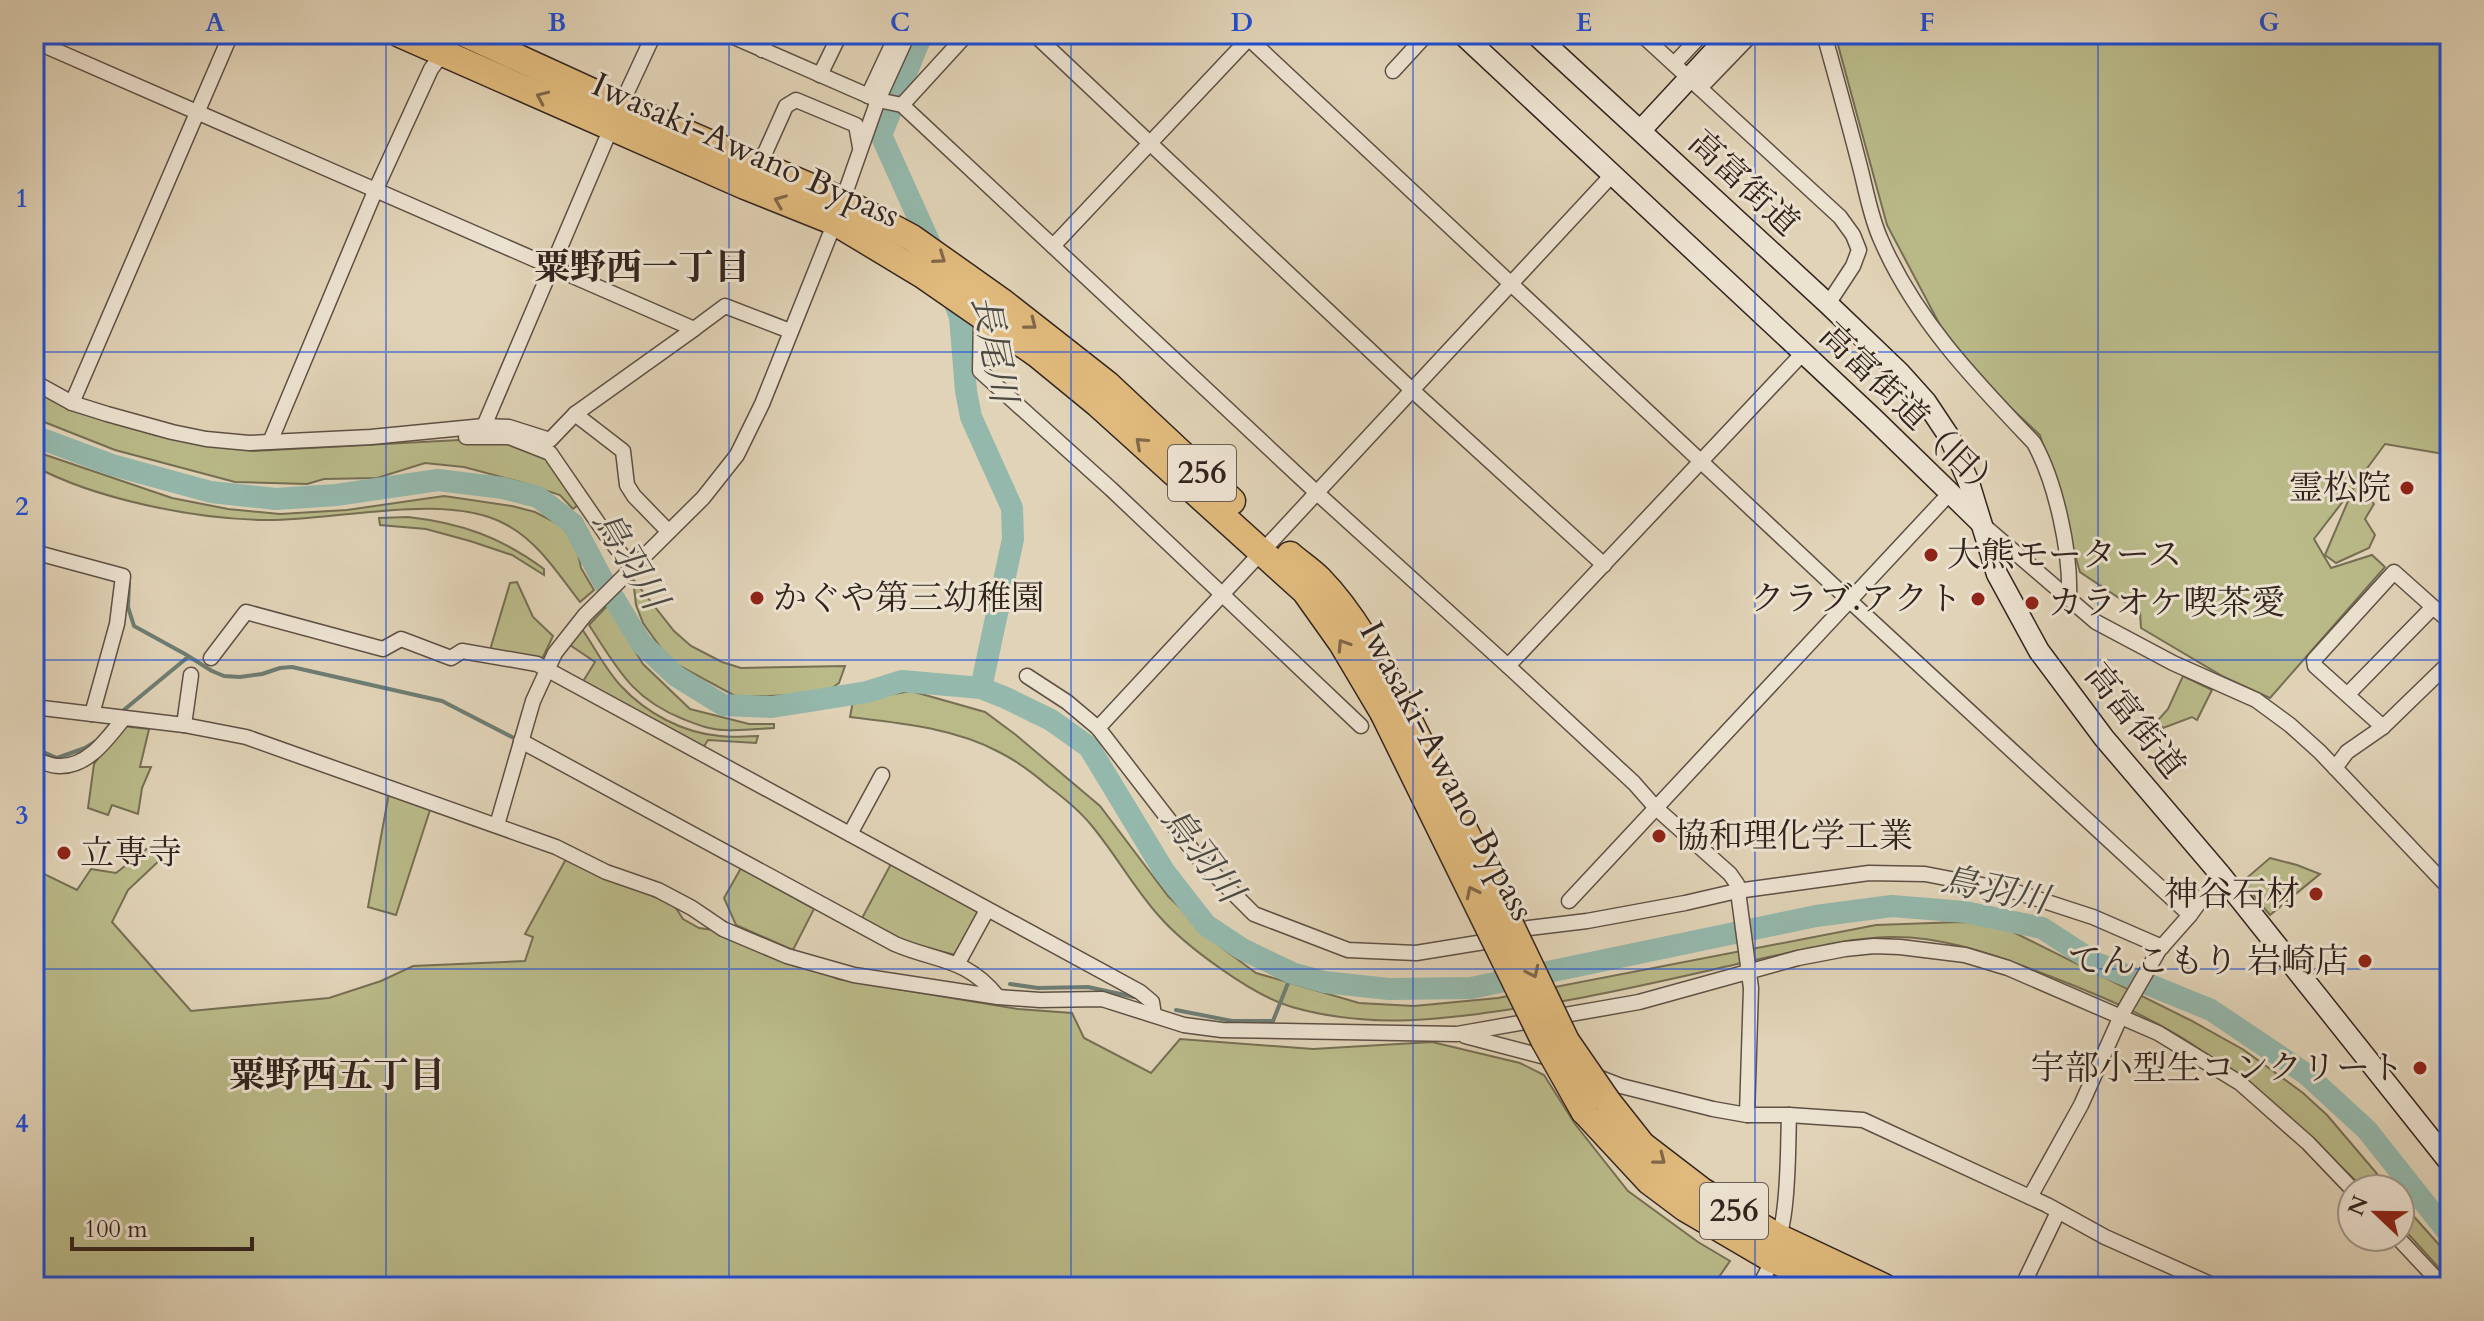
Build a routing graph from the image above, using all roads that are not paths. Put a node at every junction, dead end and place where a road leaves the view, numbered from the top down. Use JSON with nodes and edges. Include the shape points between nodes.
{"nodes":[{"id":1,"x":231,"y":34,"type":"edge"},
{"id":2,"x":400,"y":34,"type":"edge"},
{"id":3,"x":466,"y":34,"type":"edge"},
{"id":4,"x":654,"y":34,"type":"edge"},
{"id":5,"x":727,"y":34,"type":"edge"},
{"id":6,"x":769,"y":34,"type":"edge"},
{"id":7,"x":840,"y":34,"type":"edge"},
{"id":8,"x":897,"y":34,"type":"edge"},
{"id":9,"x":908,"y":34,"type":"edge"},
{"id":10,"x":967,"y":34,"type":"edge"},
{"id":11,"x":1034,"y":34,"type":"edge"},
{"id":12,"x":1427,"y":34,"type":"edge"},
{"id":13,"x":1462,"y":34,"type":"edge"},
{"id":14,"x":1535,"y":34,"type":"edge"},
{"id":15,"x":1641,"y":34,"type":"edge"},
{"id":16,"x":1702,"y":34,"type":"edge"},
{"id":17,"x":1730,"y":34,"type":"edge"},
{"id":18,"x":1752,"y":34,"type":"edge"},
{"id":19,"x":1824,"y":34,"type":"edge"},
{"id":20,"x":1248,"y":36,"type":"edge"},
{"id":21,"x":34,"y":41,"type":"edge"},
{"id":22,"x":447,"y":44,"type":"edge"},
{"id":23,"x":762,"y":50,"type":"junction"},
{"id":24,"x":1393,"y":71,"type":"dead end"},
{"id":25,"x":820,"y":75,"type":"junction"},
{"id":26,"x":1687,"y":77,"type":"junction"},
{"id":27,"x":873,"y":98,"type":"junction"},
{"id":28,"x":902,"y":105,"type":"junction"},
{"id":29,"x":197,"y":112,"type":"junction"},
{"id":30,"x":616,"y":117,"type":"junction"},
{"id":31,"x":1641,"y":130,"type":"junction"},
{"id":32,"x":1150,"y":144,"type":"junction"},
{"id":33,"x":861,"y":149,"type":"junction"},
{"id":34,"x":760,"y":164,"type":"junction"},
{"id":35,"x":1612,"y":175,"type":"junction"},
{"id":36,"x":376,"y":189,"type":"junction"},
{"id":37,"x":838,"y":211,"type":"junction"},
{"id":38,"x":1053,"y":246,"type":"junction"},
{"id":39,"x":553,"y":269,"type":"junction"},
{"id":40,"x":1510,"y":284,"type":"junction"},
{"id":41,"x":1828,"y":304,"type":"junction"},
{"id":42,"x":972,"y":310,"type":"junction"},
{"id":43,"x":694,"y":329,"type":"junction"},
{"id":44,"x":790,"y":331,"type":"junction"},
{"id":45,"x":1803,"y":353,"type":"junction"},
{"id":46,"x":34,"y":382,"type":"edge"},
{"id":47,"x":1412,"y":390,"type":"junction"},
{"id":48,"x":72,"y":403,"type":"junction"},
{"id":49,"x":575,"y":414,"type":"junction"},
{"id":50,"x":484,"y":426,"type":"junction"},
{"id":51,"x":418,"y":432,"type":"junction"},
{"id":52,"x":270,"y":442,"type":"junction"},
{"id":53,"x":1701,"y":461,"type":"junction"},
{"id":54,"x":1317,"y":493,"type":"junction"},
{"id":55,"x":1949,"y":494,"type":"junction"},
{"id":56,"x":1980,"y":522,"type":"junction"},
{"id":57,"x":668,"y":531,"type":"junction"},
{"id":58,"x":1268,"y":546,"type":"junction"},
{"id":59,"x":34,"y":552,"type":"edge"},
{"id":60,"x":1604,"y":565,"type":"junction"},
{"id":61,"x":630,"y":569,"type":"junction"},
{"id":62,"x":1222,"y":593,"type":"junction"},
{"id":63,"x":2069,"y":598,"type":"junction"},
{"id":64,"x":1850,"y":601,"type":"junction"},
{"id":65,"x":2433,"y":607,"type":"junction"},
{"id":66,"x":2450,"y":622,"type":"edge"},
{"id":67,"x":211,"y":658,"type":"dead end"},
{"id":68,"x":2450,"y":662,"type":"edge"},
{"id":69,"x":1508,"y":666,"type":"junction"},
{"id":70,"x":547,"y":668,"type":"junction"},
{"id":71,"x":191,"y":675,"type":"dead end"},
{"id":72,"x":1027,"y":676,"type":"dead end"},
{"id":73,"x":2348,"y":694,"type":"junction"},
{"id":74,"x":34,"y":707,"type":"edge"},
{"id":75,"x":92,"y":714,"type":"junction"},
{"id":76,"x":119,"y":718,"type":"junction"},
{"id":77,"x":184,"y":725,"type":"junction"},
{"id":78,"x":1361,"y":726,"type":"dead end"},
{"id":79,"x":2383,"y":727,"type":"junction"},
{"id":80,"x":1098,"y":728,"type":"junction"},
{"id":81,"x":521,"y":741,"type":"junction"},
{"id":82,"x":34,"y":760,"type":"edge"},
{"id":83,"x":2335,"y":768,"type":"junction"},
{"id":84,"x":882,"y":775,"type":"dead end"},
{"id":85,"x":1656,"y":808,"type":"junction"},
{"id":86,"x":497,"y":825,"type":"junction"},
{"id":87,"x":850,"y":834,"type":"junction"},
{"id":88,"x":2220,"y":874,"type":"junction"},
{"id":89,"x":2450,"y":889,"type":"edge"},
{"id":90,"x":1738,"y":893,"type":"junction"},
{"id":91,"x":1569,"y":901,"type":"dead end"},
{"id":92,"x":987,"y":910,"type":"junction"},
{"id":93,"x":2190,"y":915,"type":"junction"},
{"id":94,"x":2160,"y":949,"type":"junction"},
{"id":95,"x":958,"y":963,"type":"junction"},
{"id":96,"x":1749,"y":970,"type":"junction"},
{"id":97,"x":998,"y":997,"type":"junction"},
{"id":98,"x":1154,"y":1015,"type":"junction"},
{"id":99,"x":2122,"y":1015,"type":"junction"},
{"id":100,"x":1457,"y":1034,"type":"junction"},
{"id":101,"x":1747,"y":1115,"type":"junction"},
{"id":102,"x":1789,"y":1115,"type":"junction"},
{"id":103,"x":2450,"y":1163,"type":"edge"},
{"id":104,"x":2337,"y":1173,"type":"edge"},
{"id":105,"x":2030,"y":1197,"type":"junction"},
{"id":106,"x":2058,"y":1212,"type":"junction"},
{"id":107,"x":1775,"y":1248,"type":"junction"},
{"id":108,"x":2413,"y":1253,"type":"edge"},
{"id":109,"x":2446,"y":1285,"type":"edge"},
{"id":110,"x":1758,"y":1287,"type":"edge"},
{"id":111,"x":1836,"y":1287,"type":"edge"},
{"id":112,"x":1884,"y":1287,"type":"edge"},
{"id":113,"x":2022,"y":1287,"type":"edge"},
{"id":114,"x":2217,"y":1287,"type":"edge"}],
"edges":[{"from":1,"to":29,"type":"street"},
{"from":2,"to":22,"type":"highway","name":"Iwasaki-Awano Bypass","number":"256"},
{"from":3,"to":30,"type":"highway","name":"Iwasaki-Awano Bypass","number":"256"},
{"from":4,"to":30,"type":"street"},
{"from":5,"to":23,"type":"street"},
{"from":6,"to":23,"type":"street"},
{"from":7,"to":25,"type":"street"},
{"from":8,"to":27,"type":"street"},
{"from":9,"to":27,"type":"street"},
{"from":10,"to":28,"type":"street"},
{"from":11,"to":32,"type":"street"},
{"from":12,"to":24,"type":"street"},
{"from":13,"to":35,"type":"street","name":"高富街道（旧）"},
{"from":14,"to":31,"type":"street","name":"高富街道"},
{"from":15,"to":26,"type":"street"},
{"from":16,"to":26,"type":"street"},
{"from":17,"to":26,"type":"street"},
{"from":18,"to":26,"type":"street"},
{"from":19,"to":63,"type":"street","via":[[1870,207],[1897,272],[1959,364],[2034,443],[2041,457],[2063,530]]},
{"from":20,"to":32,"type":"street"},
{"from":20,"to":40,"type":"street"},
{"from":21,"to":29,"type":"street"},
{"from":30,"to":22,"type":"highway","name":"Iwasaki-Awano Bypass","number":"256","one_way":true},
{"from":22,"to":36,"type":"street"},
{"from":23,"to":25,"type":"street"},
{"from":25,"to":27,"type":"street"},
{"from":26,"to":31,"type":"street"},
{"from":26,"to":41,"type":"street","via":[[1840,217],[1853,235],[1859,250]]},
{"from":27,"to":28,"type":"street"},
{"from":27,"to":33,"type":"street"},
{"from":28,"to":38,"type":"street"},
{"from":29,"to":36,"type":"street"},
{"from":29,"to":48,"type":"street"},
{"from":30,"to":34,"type":"highway","name":"Iwasaki-Awano Bypass","number":"256"},
{"from":37,"to":30,"type":"highway","name":"Iwasaki-Awano Bypass","number":"256","one_way":true,"via":[[745,186]]},
{"from":30,"to":39,"type":"street"},
{"from":31,"to":41,"type":"street","name":"高富街道"},
{"from":32,"to":38,"type":"street"},
{"from":32,"to":47,"type":"street"},
{"from":33,"to":34,"type":"street","via":[[856,125],[796,100],[786,106]]},
{"from":33,"to":37,"type":"street"},
{"from":34,"to":37,"type":"highway","name":"Iwasaki-Awano Bypass","number":"256"},
{"from":35,"to":40,"type":"street"},
{"from":35,"to":45,"type":"street","name":"高富街道（旧）"},
{"from":36,"to":39,"type":"street"},
{"from":36,"to":52,"type":"street"},
{"from":37,"to":42,"type":"highway","name":"Iwasaki-Awano Bypass","number":"256"},
{"from":37,"to":44,"type":"street"},
{"from":37,"to":58,"type":"highway","name":"Iwasaki-Awano Bypass","number":"256","one_way":true,"via":[[912,238],[1108,385]]},
{"from":38,"to":54,"type":"street"},
{"from":39,"to":43,"type":"street"},
{"from":39,"to":50,"type":"street"},
{"from":40,"to":47,"type":"street"},
{"from":40,"to":53,"type":"street"},
{"from":41,"to":56,"type":"street","name":"高富街道","via":[[1926,402],[1950,438]]},
{"from":58,"to":42,"type":"highway","name":"Iwasaki-Awano Bypass","number":"256","one_way":true,"via":[[1037,354]]},
{"from":42,"to":62,"type":"street","via":[[980,371]]},
{"from":43,"to":44,"type":"street","via":[[725,306]]},
{"from":43,"to":49,"type":"street"},
{"from":44,"to":57,"type":"street","via":[[737,455]]},
{"from":45,"to":53,"type":"street"},
{"from":45,"to":55,"type":"street","name":"高富街道（旧）"},
{"from":46,"to":48,"type":"street"},
{"from":47,"to":54,"type":"street"},
{"from":47,"to":60,"type":"street"},
{"from":48,"to":52,"type":"street","via":[[172,432]]},
{"from":49,"to":50,"type":"street","via":[[550,440],[509,427]]},
{"from":49,"to":57,"type":"street","via":[[623,451],[627,485]]},
{"from":50,"to":51,"type":"street"},
{"from":51,"to":52,"type":"street"},
{"from":51,"to":61,"type":"street","via":[[433,439],[509,437],[550,453]]},
{"from":53,"to":60,"type":"street"},
{"from":53,"to":64,"type":"street"},
{"from":54,"to":58,"type":"street"},
{"from":54,"to":69,"type":"street"},
{"from":55,"to":56,"type":"street","name":"高富街道（旧）"},
{"from":55,"to":64,"type":"street"},
{"from":56,"to":63,"type":"street","name":"高富街道（旧）"},
{"from":56,"to":88,"type":"street","name":"高富街道","via":[[1997,574],[2039,651],[2104,738]]},
{"from":57,"to":61,"type":"street"},
{"from":58,"to":62,"type":"street"},
{"from":58,"to":107,"type":"highway","name":"Iwasaki-Awano Bypass","number":"256","bridge":true,"via":[[1391,707],[1544,1040],[1649,1181],[1685,1208]]},
{"from":59,"to":75,"type":"street","via":[[123,576],[117,624]]},
{"from":60,"to":69,"type":"street"},
{"from":61,"to":70,"type":"street","via":[[585,615]]},
{"from":62,"to":78,"type":"street"},
{"from":62,"to":80,"type":"street"},
{"from":63,"to":83,"type":"street","name":"高富街道（旧）","via":[[2096,622],[2256,700]]},
{"from":64,"to":85,"type":"street"},
{"from":64,"to":93,"type":"street"},
{"from":65,"to":66,"type":"street"},
{"from":65,"to":73,"type":"street"},
{"from":65,"to":73,"type":"street","via":[[2394,572],[2314,660]]},
{"from":67,"to":70,"type":"street","via":[[246,612],[383,649],[401,639],[451,658],[462,651]]},
{"from":68,"to":79,"type":"street"},
{"from":69,"to":85,"type":"street"},
{"from":70,"to":81,"type":"street"},
{"from":70,"to":87,"type":"street"},
{"from":71,"to":77,"type":"street"},
{"from":72,"to":80,"type":"street"},
{"from":73,"to":79,"type":"street"},
{"from":74,"to":75,"type":"street"},
{"from":75,"to":76,"type":"street"},
{"from":76,"to":77,"type":"street"},
{"from":76,"to":82,"type":"street","via":[[87,758],[55,766]]},
{"from":77,"to":86,"type":"street","via":[[246,737]]},
{"from":79,"to":83,"type":"street","via":[[2347,752]]},
{"from":80,"to":90,"type":"street","via":[[1200,860],[1254,914],[1348,950],[1416,953]]},
{"from":81,"to":86,"type":"street"},
{"from":81,"to":95,"type":"street","via":[[895,944]]},
{"from":83,"to":89,"type":"street","name":"高富街道（旧）"},
{"from":84,"to":87,"type":"street"},
{"from":85,"to":90,"type":"street","via":[[1730,874]]},
{"from":85,"to":91,"type":"street"},
{"from":86,"to":97,"type":"street","via":[[658,890],[723,929],[787,956],[854,975]]},
{"from":87,"to":92,"type":"street"},
{"from":88,"to":93,"type":"street"},
{"from":88,"to":103,"type":"street","name":"高富街道"},
{"from":90,"to":94,"type":"street","via":[[1869,873],[1925,874],[2013,891],[2093,917]]},
{"from":90,"to":96,"type":"street"},
{"from":92,"to":95,"type":"street"},
{"from":92,"to":98,"type":"street","via":[[1140,992],[1152,1002]]},
{"from":93,"to":94,"type":"street"},
{"from":94,"to":99,"type":"street"},
{"from":95,"to":97,"type":"street"},
{"from":96,"to":99,"type":"street","via":[[1845,949],[1900,947],[1965,955],[2008,968]]},
{"from":96,"to":100,"type":"street","via":[[1639,1002]]},
{"from":96,"to":101,"type":"street"},
{"from":97,"to":98,"type":"street","via":[[1102,999]]},
{"from":98,"to":100,"type":"street","via":[[1222,1030]]},
{"from":99,"to":104,"type":"street","via":[[2240,1083]]},
{"from":99,"to":105,"type":"street","via":[[2081,1105]]},
{"from":100,"to":101,"type":"street","via":[[1548,1057],[1621,1086]]},
{"from":101,"to":102,"type":"street"},
{"from":102,"to":105,"type":"street","via":[[1863,1120]]},
{"from":102,"to":107,"type":"street","via":[[1786,1195]]},
{"from":105,"to":106,"type":"street"},
{"from":106,"to":113,"type":"street"},
{"from":106,"to":114,"type":"street"},
{"from":107,"to":110,"type":"street"},
{"from":107,"to":111,"type":"highway","name":"Iwasaki-Awano Bypass","number":"256"},
{"from":107,"to":112,"type":"highway","name":"Iwasaki-Awano Bypass","number":"256"},
{"from":108,"to":109,"type":"street"}]}
